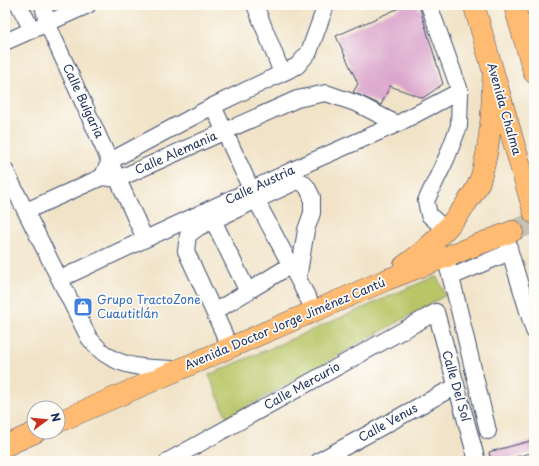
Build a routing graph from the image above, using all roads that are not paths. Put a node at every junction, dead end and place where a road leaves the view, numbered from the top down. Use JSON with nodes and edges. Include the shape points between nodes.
{"nodes":[{"id":1,"x":19,"y":5,"type":"edge"},
{"id":2,"x":43,"y":5,"type":"edge"},
{"id":3,"x":88,"y":5,"type":"edge"},
{"id":4,"x":255,"y":5,"type":"edge"},
{"id":5,"x":326,"y":5,"type":"edge"},
{"id":6,"x":429,"y":5,"type":"edge"},
{"id":7,"x":474,"y":5,"type":"edge"},
{"id":8,"x":514,"y":5,"type":"edge"},
{"id":9,"x":47,"y":23,"type":"junction"},
{"id":10,"x":520,"y":25,"type":"junction"},
{"id":11,"x":32,"y":30,"type":"junction"},
{"id":12,"x":534,"y":41,"type":"edge"},
{"id":13,"x":5,"y":42,"type":"edge"},
{"id":14,"x":282,"y":73,"type":"junction"},
{"id":15,"x":534,"y":73,"type":"edge"},
{"id":16,"x":493,"y":74,"type":"junction"},
{"id":17,"x":460,"y":91,"type":"junction"},
{"id":18,"x":214,"y":106,"type":"junction"},
{"id":19,"x":397,"y":124,"type":"junction"},
{"id":20,"x":226,"y":131,"type":"junction"},
{"id":21,"x":110,"y":161,"type":"junction"},
{"id":22,"x":5,"y":170,"type":"edge"},
{"id":23,"x":102,"y":177,"type":"junction"},
{"id":24,"x":118,"y":178,"type":"junction"},
{"id":25,"x":254,"y":194,"type":"junction"},
{"id":26,"x":26,"y":211,"type":"junction"},
{"id":27,"x":534,"y":213,"type":"edge"},
{"id":28,"x":213,"y":220,"type":"junction"},
{"id":29,"x":446,"y":230,"type":"junction"},
{"id":30,"x":145,"y":239,"type":"junction"},
{"id":31,"x":510,"y":239,"type":"junction"},
{"id":32,"x":445,"y":257,"type":"junction"},
{"id":33,"x":295,"y":272,"type":"junction"},
{"id":34,"x":451,"y":277,"type":"junction"},
{"id":35,"x":60,"y":279,"type":"junction"},
{"id":36,"x":386,"y":280,"type":"junction"},
{"id":37,"x":248,"y":292,"type":"junction"},
{"id":38,"x":314,"y":310,"type":"junction"},
{"id":39,"x":214,"y":312,"type":"junction"},
{"id":40,"x":436,"y":312,"type":"joint"},
{"id":41,"x":534,"y":331,"type":"edge"},
{"id":42,"x":230,"y":347,"type":"junction"},
{"id":43,"x":179,"y":369,"type":"junction"},
{"id":44,"x":456,"y":387,"type":"junction"},
{"id":45,"x":66,"y":418,"type":"edge"},
{"id":46,"x":488,"y":432,"type":"dead end"},
{"id":47,"x":26,"y":437,"type":"edge"},
{"id":48,"x":5,"y":446,"type":"edge"},
{"id":49,"x":168,"y":461,"type":"edge"},
{"id":50,"x":319,"y":461,"type":"edge"},
{"id":51,"x":477,"y":461,"type":"edge"}],
"edges":[{"from":1,"to":11,"type":"street"},
{"from":2,"to":9,"type":"street","name":"Calle Bulgaria"},
{"from":3,"to":9,"type":"street"},
{"from":4,"to":14,"type":"street"},
{"from":5,"to":14,"type":"street","via":[[309,52],[297,66]]},
{"from":6,"to":17,"type":"street"},
{"from":7,"to":16,"type":"main road","name":"Avenida Chalma"},
{"from":8,"to":10,"type":"main road"},
{"from":9,"to":11,"type":"street"},
{"from":9,"to":21,"type":"street","name":"Calle Bulgaria"},
{"from":10,"to":12,"type":"main road"},
{"from":10,"to":15,"type":"main road"},
{"from":11,"to":13,"type":"street"},
{"from":14,"to":18,"type":"street"},
{"from":16,"to":27,"type":"main road","name":"Avenida Chalma"},
{"from":16,"to":29,"type":"main road","via":[[490,128],[481,178],[462,211]]},
{"from":17,"to":19,"type":"street","name":"Calle Austria"},
{"from":17,"to":29,"type":"street","via":[[459,126],[426,201],[429,215]]},
{"from":18,"to":20,"type":"street"},
{"from":18,"to":21,"type":"street"},
{"from":19,"to":20,"type":"street","name":"Calle Alemania","via":[[358,104],[326,93],[297,99]]},
{"from":19,"to":25,"type":"street","name":"Calle Austria"},
{"from":20,"to":24,"type":"street","name":"Calle Alemania"},
{"from":20,"to":25,"type":"street"},
{"from":21,"to":23,"type":"street"},
{"from":21,"to":24,"type":"street","name":"Calle Bulgaria"},
{"from":22,"to":26,"type":"street"},
{"from":23,"to":24,"type":"street","name":"Calle Alemania"},
{"from":23,"to":26,"type":"street","name":"Calle Alemania"},
{"from":24,"to":30,"type":"street","name":"Calle Bulgaria"},
{"from":25,"to":28,"type":"street"},
{"from":25,"to":30,"type":"street","name":"Calle Austria"},
{"from":25,"to":33,"type":"street"},
{"from":25,"to":33,"type":"street","via":[[295,182],[302,182],[307,187],[312,197],[312,213]]},
{"from":26,"to":35,"type":"street"},
{"from":28,"to":37,"type":"street"},
{"from":28,"to":39,"type":"street","via":[[188,235],[186,251]]},
{"from":29,"to":36,"type":"main road","via":[[428,248]]},
{"from":30,"to":35,"type":"street","name":"Calle Austria"},
{"from":31,"to":32,"type":"main road","name":"Avenida Doctor Jorge Jiménez Cantú"},
{"from":31,"to":34,"type":"street"},
{"from":31,"to":41,"type":"street"},
{"from":32,"to":34,"type":"street"},
{"from":32,"to":36,"type":"main road","name":"Avenida Doctor Jorge Jiménez Cantú"},
{"from":33,"to":37,"type":"street"},
{"from":33,"to":38,"type":"street"},
{"from":34,"to":46,"type":"street"},
{"from":35,"to":43,"type":"street","via":[[89,338],[104,353],[135,367]]},
{"from":36,"to":38,"type":"main road","name":"Avenida Doctor Jorge Jiménez Cantú"},
{"from":37,"to":39,"type":"street"},
{"from":38,"to":42,"type":"main road","name":"Avenida Doctor Jorge Jiménez Cantú"},
{"from":39,"to":42,"type":"street"},
{"from":40,"to":44,"type":"street","name":"Calle Del Sol"},
{"from":40,"to":49,"type":"street","name":"Calle Mercurio"},
{"from":42,"to":43,"type":"main road","name":"Avenida Doctor Jorge Jiménez Cantú"},
{"from":43,"to":45,"type":"main road","name":"Avenida Doctor Jorge Jiménez Cantú"},
{"from":44,"to":50,"type":"street","name":"Calle Venus"},
{"from":44,"to":51,"type":"street","name":"Calle Del Sol"},
{"from":47,"to":48,"type":"main road"}]}
